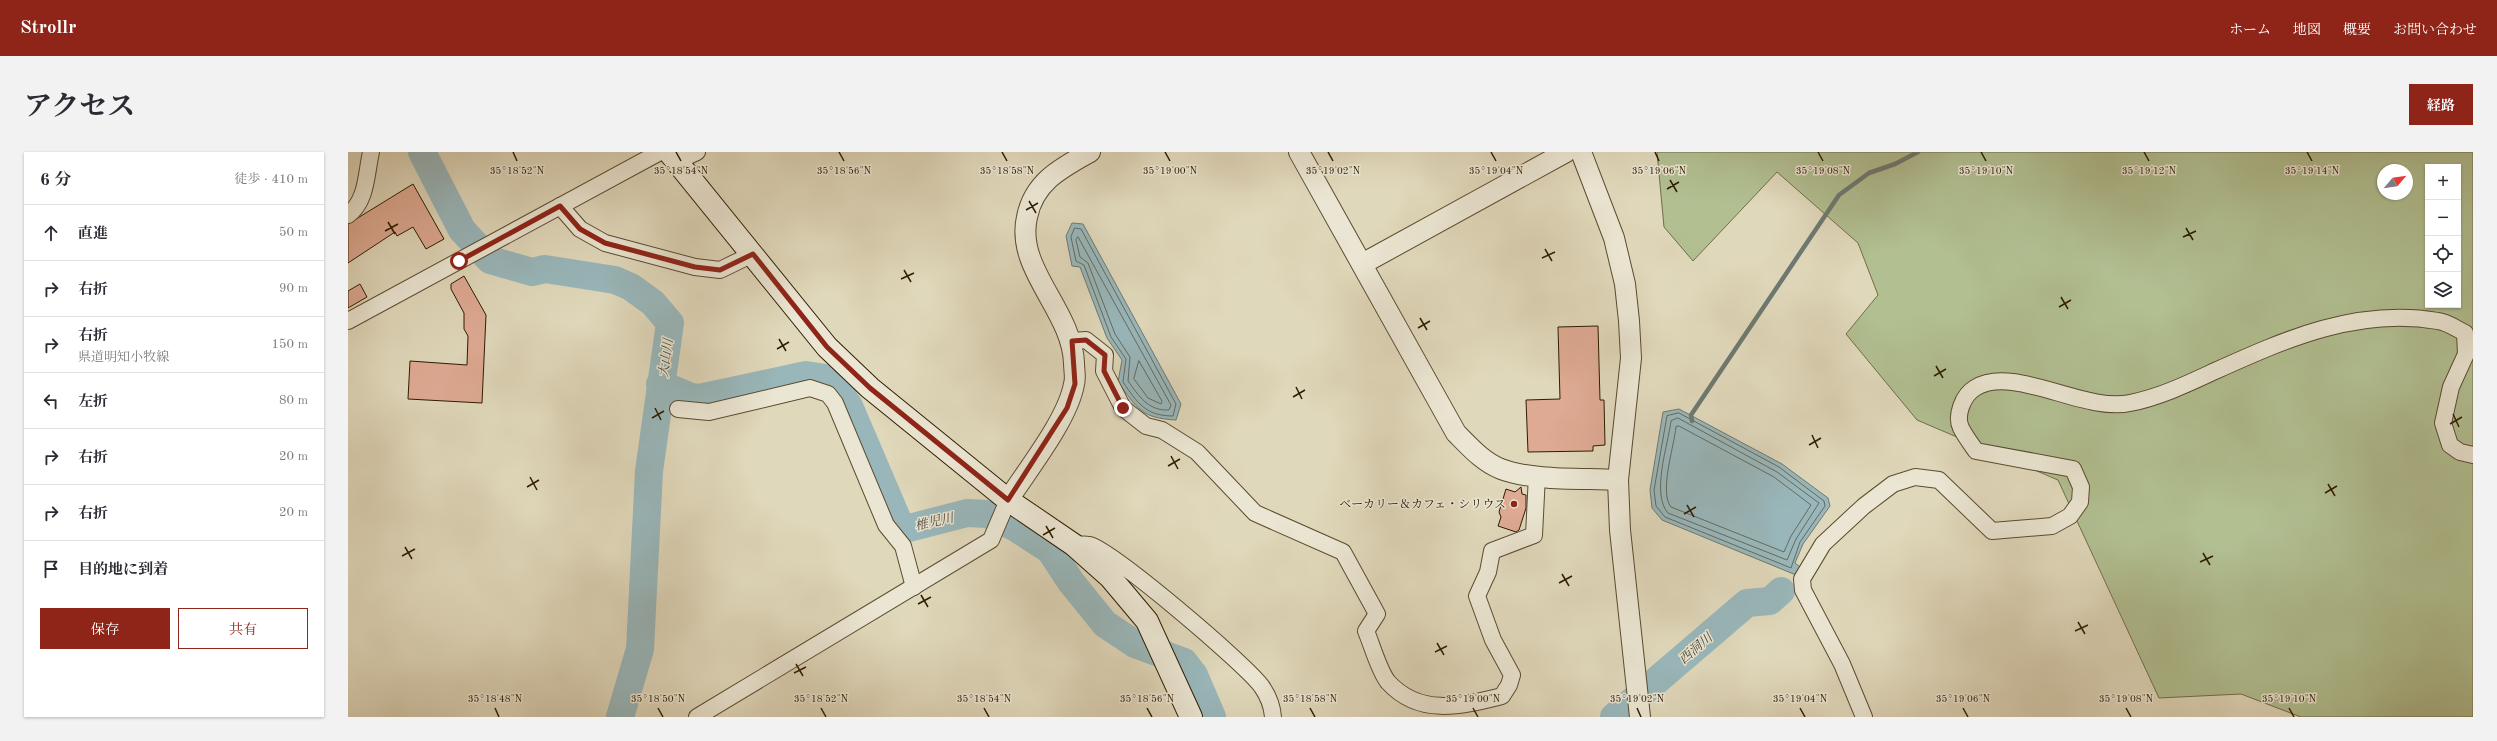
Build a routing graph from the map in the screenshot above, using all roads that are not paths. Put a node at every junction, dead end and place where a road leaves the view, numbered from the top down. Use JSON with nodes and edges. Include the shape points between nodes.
{"nodes":[{"id":1,"x":371,"y":152,"type":"edge"},
{"id":2,"x":697,"y":152,"type":"edge"},
{"id":3,"x":1090,"y":152,"type":"edge"},
{"id":4,"x":1299,"y":152,"type":"edge"},
{"id":5,"x":1566,"y":152,"type":"edge"},
{"id":6,"x":1581,"y":152,"type":"edge"},
{"id":7,"x":669,"y":155,"type":"edge"},
{"id":8,"x":560,"y":206,"type":"junction"},
{"id":9,"x":348,"y":215,"type":"edge"},
{"id":10,"x":753,"y":254,"type":"junction"},
{"id":11,"x":1362,"y":264,"type":"junction"},
{"id":12,"x":348,"y":321,"type":"edge"},
{"id":13,"x":1072,"y":341,"type":"junction"},
{"id":14,"x":678,"y":409,"type":"dead end"},
{"id":15,"x":2473,"y":455,"type":"edge"},
{"id":16,"x":1536,"y":475,"type":"junction"},
{"id":17,"x":1618,"y":480,"type":"junction"},
{"id":18,"x":1007,"y":504,"type":"junction"},
{"id":19,"x":1074,"y":546,"type":"junction"},
{"id":20,"x":914,"y":587,"type":"junction"},
{"id":21,"x":697,"y":717,"type":"edge"},
{"id":22,"x":1191,"y":717,"type":"edge"},
{"id":23,"x":1273,"y":717,"type":"edge"},
{"id":24,"x":1640,"y":717,"type":"edge"},
{"id":25,"x":1864,"y":717,"type":"edge"}],
"edges":[{"from":1,"to":9,"type":"street","via":[[357,208]]},
{"from":2,"to":7,"type":"street"},
{"from":3,"to":13,"type":"street","via":[[1061,168],[1042,185],[1030,201],[1024,231],[1028,256]]},
{"from":4,"to":11,"type":"street"},
{"from":5,"to":11,"type":"street"},
{"from":6,"to":17,"type":"street","via":[[1614,238],[1628,306],[1632,358]]},
{"from":7,"to":8,"type":"street"},
{"from":7,"to":10,"type":"main road"},
{"from":8,"to":10,"type":"street","via":[[580,229],[605,243],[695,267],[720,270]]},
{"from":8,"to":12,"type":"street"},
{"from":10,"to":18,"type":"main road","via":[[827,347],[870,388]]},
{"from":11,"to":16,"type":"street","via":[[1456,433],[1478,456],[1501,469]]},
{"from":13,"to":16,"type":"street","via":[[1086,340],[1105,355],[1104,371],[1123,408],[1146,426],[1162,430],[1197,452],[1255,513],[1343,552],[1378,614],[1366,631],[1388,682],[1411,701],[1436,708],[1457,707],[1502,696],[1509,685],[1512,674],[1493,640],[1477,596],[1488,572],[1492,551],[1534,535]]},
{"from":13,"to":18,"type":"street","via":[[1075,384],[1067,408]]},
{"from":14,"to":20,"type":"street","via":[[709,412],[810,388],[828,394],[835,403],[886,526],[903,546]]},
{"from":15,"to":25,"type":"street","via":[[2460,452],[2450,445],[2443,423],[2451,387],[2466,354],[2465,333],[2439,321],[2392,317],[2358,320],[2324,328],[2276,344],[2164,394],[2129,404],[2102,405],[2022,384],[1985,382],[1973,390],[1960,406],[1961,428],[1976,451],[2073,470],[2081,486],[2080,502],[2070,516],[2052,526],[1992,531],[1939,480],[1915,476],[1893,484],[1864,506],[1823,544],[1802,579],[1803,590],[1842,664]]},
{"from":16,"to":17,"type":"street"},
{"from":17,"to":24,"type":"street","via":[[1620,530]]},
{"from":18,"to":19,"type":"main road"},
{"from":18,"to":20,"type":"street","via":[[991,540]]},
{"from":19,"to":22,"type":"main road","via":[[1110,577],[1136,606],[1157,640]]},
{"from":19,"to":23,"type":"street","via":[[1090,545],[1132,572],[1236,659],[1262,686],[1273,705]]},
{"from":20,"to":21,"type":"street"}]}
